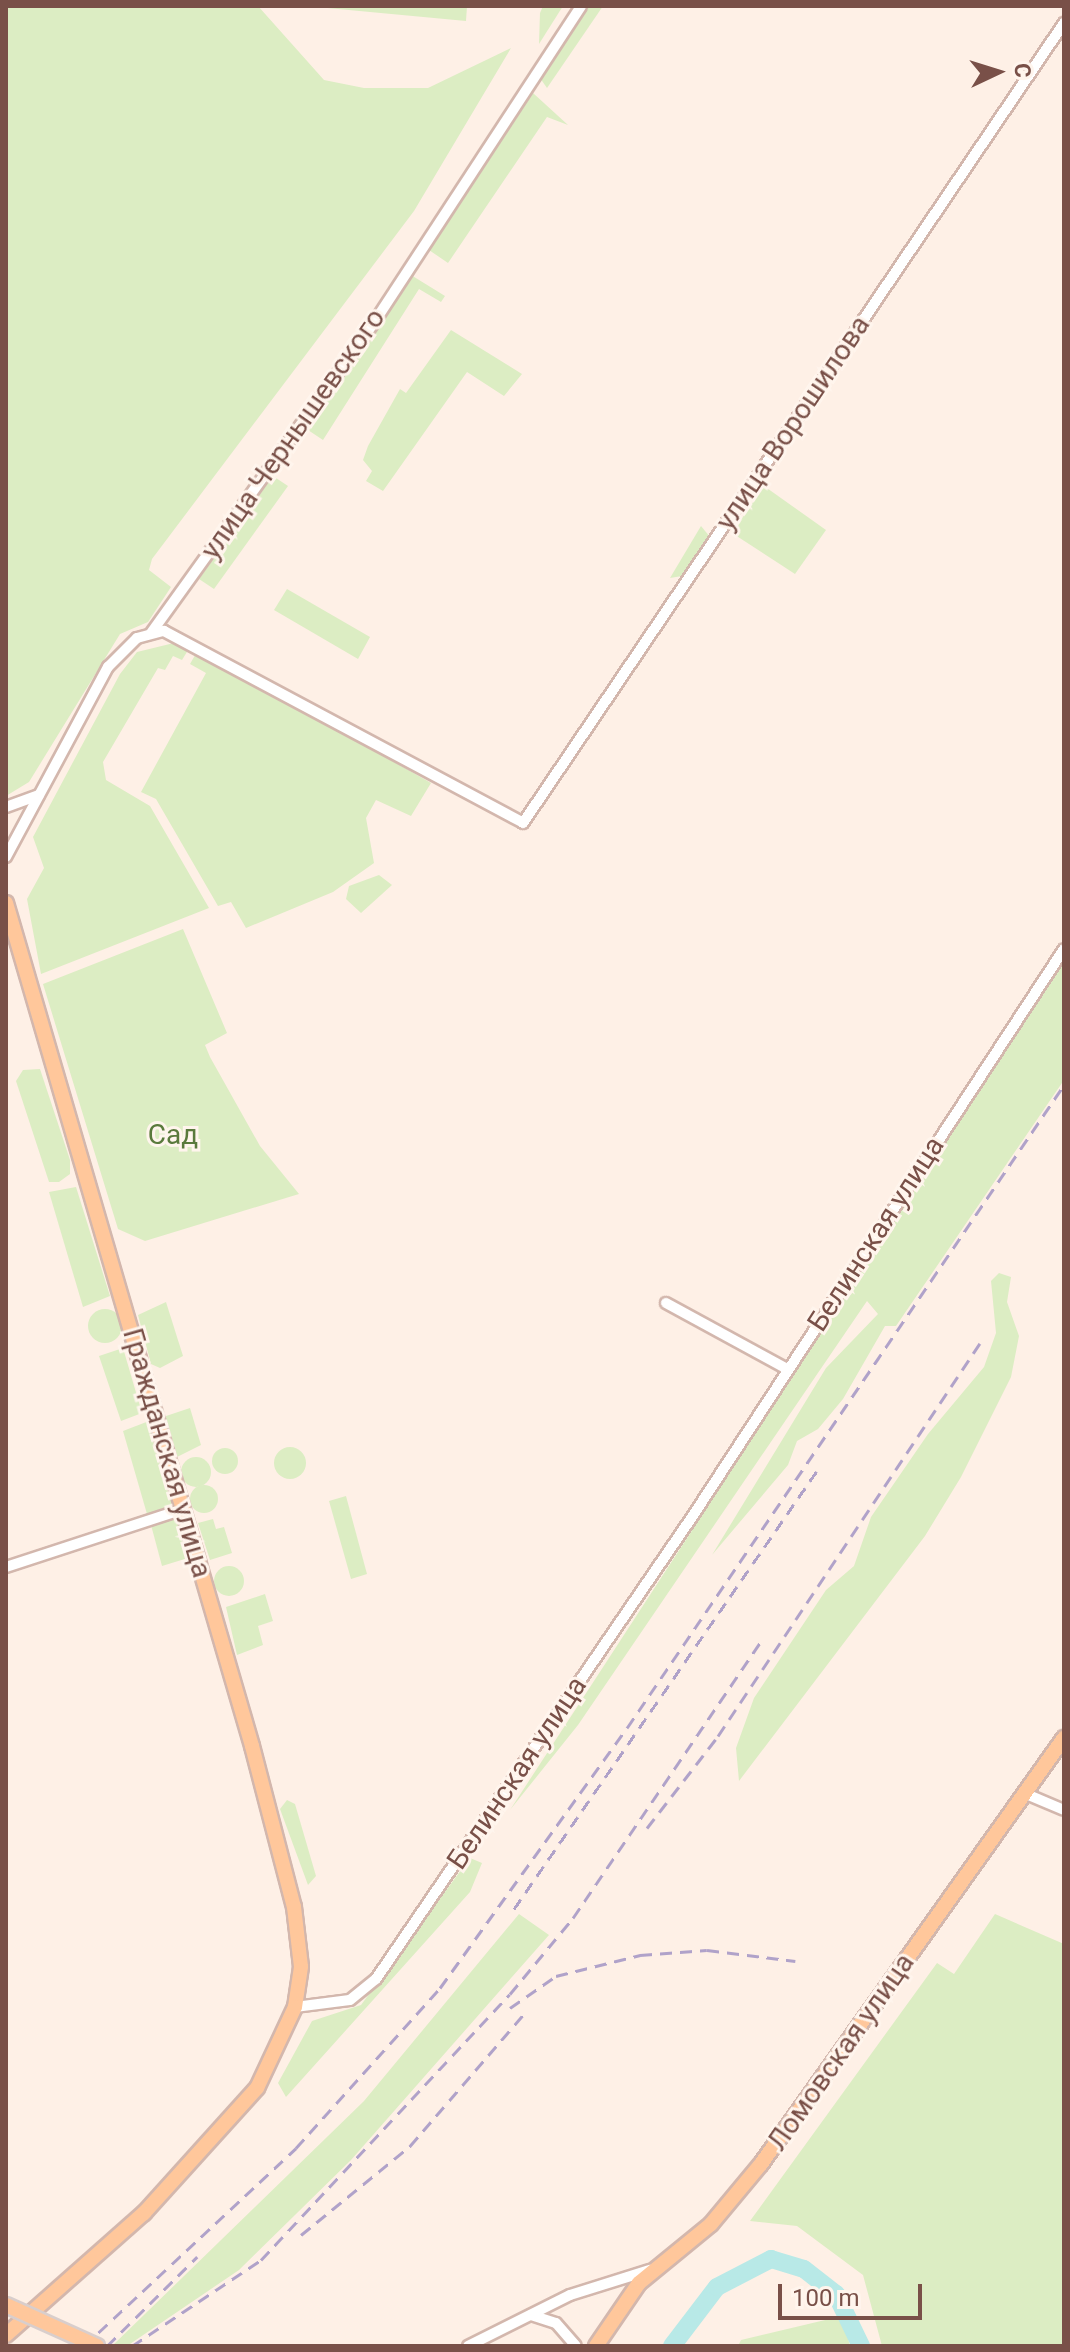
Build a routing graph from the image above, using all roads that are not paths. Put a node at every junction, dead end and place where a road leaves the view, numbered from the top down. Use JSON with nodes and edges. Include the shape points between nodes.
{"nodes":[{"id":1,"x":581,"y":6,"type":"edge"},
{"id":2,"x":1064,"y":23,"type":"edge"},
{"id":3,"x":151,"y":633,"type":"junction"},
{"id":4,"x":40,"y":794,"type":"junction"},
{"id":5,"x":6,"y":807,"type":"edge"},
{"id":6,"x":6,"y":857,"type":"edge"},
{"id":7,"x":6,"y":903,"type":"edge"},
{"id":8,"x":1064,"y":949,"type":"edge"},
{"id":9,"x":666,"y":1303,"type":"dead end"},
{"id":10,"x":787,"y":1369,"type":"junction"},
{"id":11,"x":183,"y":1509,"type":"junction"},
{"id":12,"x":6,"y":1567,"type":"edge"},
{"id":13,"x":1064,"y":1738,"type":"edge"},
{"id":14,"x":1024,"y":1793,"type":"junction"},
{"id":15,"x":1064,"y":1810,"type":"edge"},
{"id":16,"x":295,"y":2007,"type":"junction"},
{"id":17,"x":656,"y":2268,"type":"junction"},
{"id":18,"x":6,"y":2305,"type":"edge"},
{"id":19,"x":531,"y":2315,"type":"junction"},
{"id":20,"x":6,"y":2335,"type":"edge"},
{"id":21,"x":97,"y":2346,"type":"edge"},
{"id":22,"x":468,"y":2346,"type":"edge"},
{"id":23,"x":576,"y":2346,"type":"edge"},
{"id":24,"x":596,"y":2346,"type":"edge"}],
"edges":[{"from":1,"to":3,"type":"street","name":"улица Чернышевского","via":[[375,321]]},
{"from":2,"to":3,"type":"street","name":"улица Ворошилова","via":[[523,823],[178,635]]},
{"from":3,"to":4,"type":"street","name":"улица Чернышевского","via":[[108,667]]},
{"from":4,"to":5,"type":"street"},
{"from":4,"to":6,"type":"street","name":"улица Чернышевского"},
{"from":7,"to":11,"type":"main road","name":"Гражданская улица"},
{"from":8,"to":10,"type":"street","name":"Белинская улица"},
{"from":9,"to":10,"type":"street"},
{"from":10,"to":16,"type":"street","name":"Белинская улица","via":[[376,1979],[350,2000]]},
{"from":11,"to":12,"type":"street"},
{"from":11,"to":16,"type":"main road","name":"Гражданская улица","via":[[294,1907],[301,1967]]},
{"from":13,"to":14,"type":"main road","name":"Ломовская улица"},
{"from":14,"to":15,"type":"street"},
{"from":14,"to":17,"type":"main road","name":"Ломовская улица","via":[[761,2164],[711,2224]]},
{"from":16,"to":20,"type":"main road","via":[[257,2088],[197,2160]]},
{"from":17,"to":19,"type":"street"},
{"from":17,"to":24,"type":"main road","name":"Ломовская улица"},
{"from":18,"to":21,"type":"main road","bridge":true},
{"from":19,"to":22,"type":"street"},
{"from":19,"to":23,"type":"street","via":[[556,2323]]}]}
